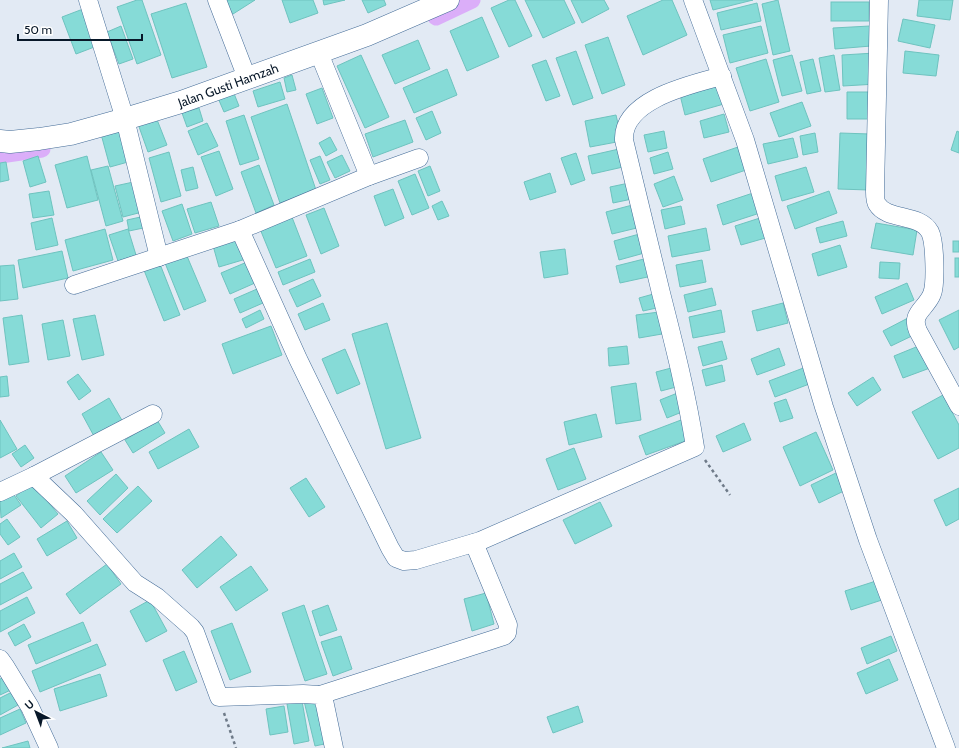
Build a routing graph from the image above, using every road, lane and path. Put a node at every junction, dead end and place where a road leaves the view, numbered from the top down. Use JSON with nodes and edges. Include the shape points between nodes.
{"nodes":[{"id":1,"x":88,"y":0,"type":"edge"},
{"id":2,"x":217,"y":0,"type":"edge"},
{"id":3,"x":448,"y":0,"type":"edge"},
{"id":4,"x":693,"y":0,"type":"edge"},
{"id":5,"x":879,"y":0,"type":"edge"},
{"id":6,"x":319,"y":53,"type":"junction"},
{"id":7,"x":722,"y":76,"type":"junction"},
{"id":8,"x":247,"y":78,"type":"junction"},
{"id":9,"x":125,"y":119,"type":"junction"},
{"id":10,"x":0,"y":141,"type":"edge"},
{"id":11,"x":419,"y":158,"type":"dead end"},
{"id":12,"x":370,"y":176,"type":"junction"},
{"id":13,"x":240,"y":230,"type":"junction"},
{"id":14,"x":159,"y":257,"type":"junction"},
{"id":15,"x":74,"y":286,"type":"dead end"},
{"id":16,"x":959,"y":406,"type":"edge"},
{"id":17,"x":153,"y":414,"type":"dead end"},
{"id":18,"x":696,"y":447,"type":"junction"},
{"id":19,"x":34,"y":476,"type":"junction"},
{"id":20,"x":0,"y":492,"type":"edge"},
{"id":21,"x":730,"y":495,"type":"dead end"},
{"id":22,"x":474,"y":543,"type":"junction"},
{"id":23,"x":0,"y":659,"type":"edge"},
{"id":24,"x":320,"y":695,"type":"junction"},
{"id":25,"x":219,"y":697,"type":"junction"},
{"id":26,"x":49,"y":748,"type":"edge"},
{"id":27,"x":236,"y":748,"type":"edge"},
{"id":28,"x":334,"y":748,"type":"edge"},
{"id":29,"x":946,"y":748,"type":"edge"}],
"edges":[{"from":1,"to":9,"type":"street"},
{"from":2,"to":8,"type":"street"},
{"from":3,"to":6,"type":"street","name":"Jalan Gusti Hamzah"},
{"from":4,"to":7,"type":"street"},
{"from":5,"to":16,"type":"street","via":[[876,203],[890,213],[912,219],[925,226],[930,233],[934,285],[932,294],[915,321]]},
{"from":6,"to":8,"type":"street","name":"Jalan Gusti Hamzah"},
{"from":6,"to":12,"type":"street"},
{"from":7,"to":18,"type":"street","via":[[675,90],[656,99],[634,114],[624,133]]},
{"from":7,"to":29,"type":"street","via":[[745,140],[820,393],[868,540]]},
{"from":8,"to":9,"type":"street","name":"Jalan Gusti Hamzah"},
{"from":9,"to":10,"type":"street","name":"Jalan Gusti Hamzah","via":[[71,134]]},
{"from":9,"to":14,"type":"street"},
{"from":11,"to":12,"type":"street"},
{"from":12,"to":13,"type":"street"},
{"from":13,"to":14,"type":"street"},
{"from":13,"to":22,"type":"street","via":[[298,359],[396,558],[404,561],[416,560]]},
{"from":14,"to":15,"type":"street"},
{"from":17,"to":19,"type":"street"},
{"from":18,"to":21,"type":"path"},
{"from":18,"to":22,"type":"street"},
{"from":19,"to":20,"type":"street"},
{"from":19,"to":25,"type":"street","via":[[74,514],[135,583],[157,597],[191,627]]},
{"from":22,"to":24,"type":"street","via":[[508,626],[504,636]]},
{"from":23,"to":26,"type":"street","via":[[30,707]]},
{"from":24,"to":25,"type":"street"},
{"from":24,"to":28,"type":"street","via":[[324,698]]},
{"from":25,"to":27,"type":"path"}]}
